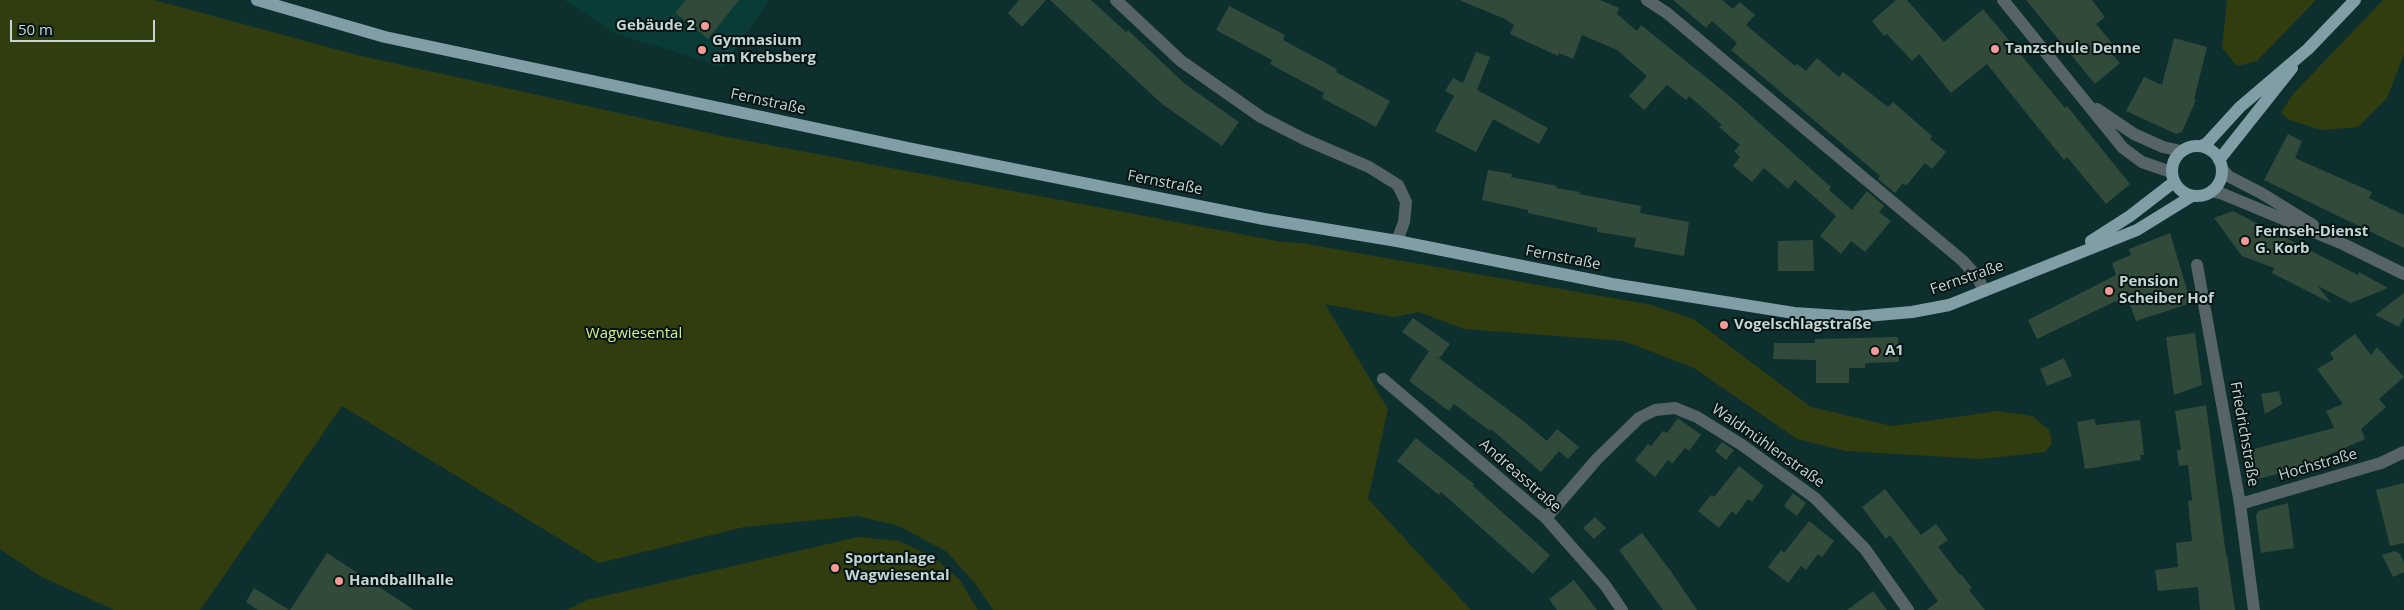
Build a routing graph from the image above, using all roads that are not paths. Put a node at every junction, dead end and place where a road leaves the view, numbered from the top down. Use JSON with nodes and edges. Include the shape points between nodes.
{"nodes":[{"id":1,"x":257,"y":0,"type":"edge"},
{"id":2,"x":1116,"y":0,"type":"edge"},
{"id":3,"x":1647,"y":0,"type":"edge"},
{"id":4,"x":2003,"y":0,"type":"edge"},
{"id":5,"x":2355,"y":0,"type":"edge"},
{"id":6,"x":2308,"y":49,"type":"junction"},
{"id":7,"x":2082,"y":97,"type":"junction"},
{"id":8,"x":2201,"y":146,"type":"junction"},
{"id":9,"x":2181,"y":151,"type":"junction"},
{"id":10,"x":2221,"y":165,"type":"junction"},
{"id":11,"x":2172,"y":177,"type":"junction"},
{"id":12,"x":2212,"y":192,"type":"junction"},
{"id":13,"x":2192,"y":196,"type":"junction"},
{"id":14,"x":1397,"y":241,"type":"junction"},
{"id":15,"x":2343,"y":244,"type":"junction"},
{"id":16,"x":2067,"y":256,"type":"junction"},
{"id":17,"x":2197,"y":265,"type":"dead end"},
{"id":18,"x":2404,"y":274,"type":"edge"},
{"id":19,"x":1984,"y":292,"type":"junction"},
{"id":20,"x":1383,"y":379,"type":"dead end"},
{"id":21,"x":2404,"y":452,"type":"edge"},
{"id":22,"x":2240,"y":504,"type":"junction"},
{"id":23,"x":1546,"y":518,"type":"junction"},
{"id":24,"x":1622,"y":610,"type":"edge"},
{"id":25,"x":1908,"y":610,"type":"edge"},
{"id":26,"x":2254,"y":610,"type":"edge"}],
"edges":[{"from":1,"to":14,"type":"main road","name":"Fernstraße","via":[[385,37],[834,132],[1264,219]]},
{"from":2,"to":14,"type":"street","via":[[1181,61],[1261,117],[1369,167],[1398,185],[1406,202],[1404,222]]},
{"from":3,"to":19,"type":"street","via":[[1667,13],[1962,261],[1978,278]]},
{"from":4,"to":7,"type":"street"},
{"from":5,"to":6,"type":"main road"},
{"from":6,"to":8,"type":"main road","via":[[2240,106]]},
{"from":6,"to":10,"type":"main road"},
{"from":7,"to":9,"type":"street","via":[[2134,134]]},
{"from":7,"to":11,"type":"street","via":[[2123,148]]},
{"from":8,"to":9,"type":"main road"},
{"from":8,"to":10,"type":"main road","via":[[2215,154]]},
{"from":9,"to":11,"type":"main road","via":[[2176,157]]},
{"from":10,"to":12,"type":"main road","via":[[2218,185]]},
{"from":10,"to":15,"type":"street","via":[[2228,176]]},
{"from":11,"to":13,"type":"main road","via":[[2184,193]]},
{"from":11,"to":16,"type":"main road","name":"Fernstraße","via":[[2163,192]]},
{"from":12,"to":13,"type":"main road"},
{"from":12,"to":15,"type":"street"},
{"from":13,"to":16,"type":"main road","name":"Fernstraße","via":[[2137,230]]},
{"from":14,"to":19,"type":"main road","name":"Fernstraße","via":[[1612,284],[1794,313],[1854,317],[1912,312]]},
{"from":15,"to":18,"type":"street"},
{"from":16,"to":19,"type":"main road","name":"Fernstraße"},
{"from":17,"to":22,"type":"street","name":"Friedrichstraße"},
{"from":20,"to":23,"type":"street","name":"Andreasstraße"},
{"from":21,"to":22,"type":"street","name":"Hochstraße","via":[[2382,463]]},
{"from":22,"to":26,"type":"street","name":"Friedrichstraße"},
{"from":23,"to":24,"type":"street","name":"Andreasstraße","via":[[1599,577]]},
{"from":23,"to":25,"type":"street","name":"Waldmühlenstraße","via":[[1597,459],[1639,418],[1655,410],[1675,408],[1742,445],[1815,498],[1865,549]]}]}
